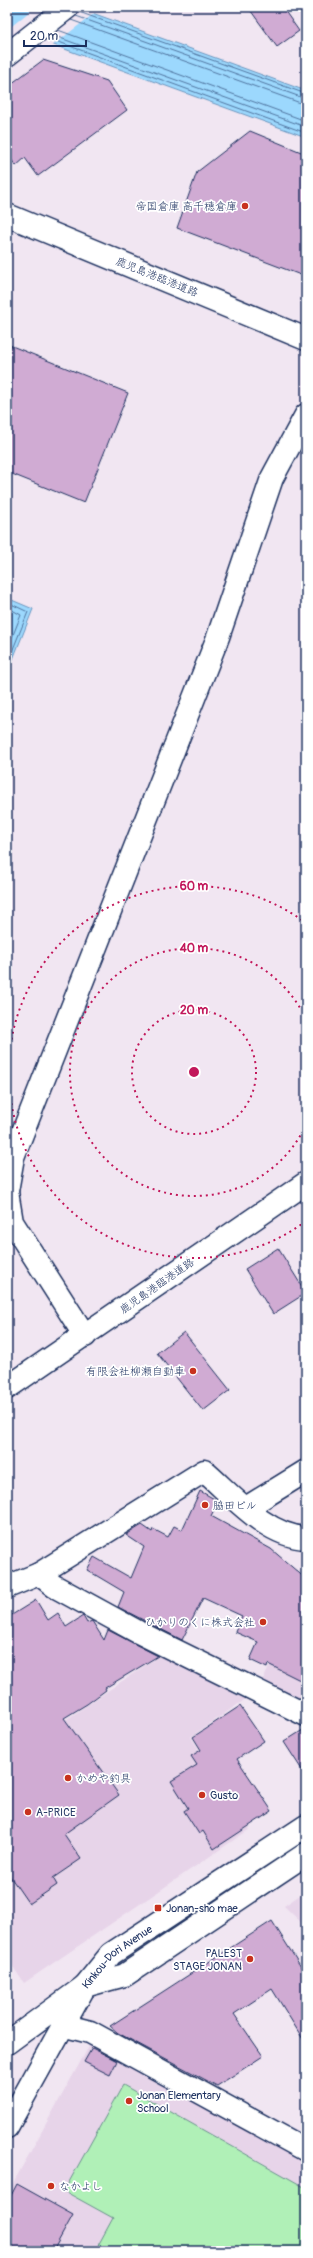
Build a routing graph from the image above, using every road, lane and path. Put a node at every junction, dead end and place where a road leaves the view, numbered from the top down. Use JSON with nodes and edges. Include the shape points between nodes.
{"nodes":[{"id":1,"x":68,"y":7,"type":"edge"},
{"id":2,"x":15,"y":48,"type":"edge"},
{"id":3,"x":7,"y":215,"type":"edge"},
{"id":4,"x":306,"y":339,"type":"edge"},
{"id":5,"x":306,"y":415,"type":"edge"},
{"id":6,"x":306,"y":1183,"type":"edge"},
{"id":7,"x":7,"y":1192,"type":"edge"},
{"id":8,"x":85,"y":1336,"type":"junction"},
{"id":9,"x":7,"y":1388,"type":"edge"},
{"id":10,"x":306,"y":1471,"type":"edge"},
{"id":11,"x":246,"y":1508,"type":"junction"},
{"id":12,"x":306,"y":1538,"type":"edge"},
{"id":13,"x":39,"y":1574,"type":"junction"},
{"id":14,"x":7,"y":1587,"type":"edge"},
{"id":15,"x":306,"y":1715,"type":"edge"},
{"id":16,"x":306,"y":1826,"type":"edge"},
{"id":17,"x":306,"y":1854,"type":"edge"},
{"id":18,"x":85,"y":1986,"type":"junction"},
{"id":19,"x":62,"y":2025,"type":"junction"},
{"id":20,"x":7,"y":2043,"type":"edge"},
{"id":21,"x":7,"y":2127,"type":"edge"},
{"id":22,"x":306,"y":2150,"type":"edge"}],
"edges":[{"from":1,"to":2,"type":"main road"},
{"from":3,"to":4,"type":"main road","name":"鹿児島港臨港道路"},
{"from":5,"to":7,"type":"main road","via":[[272,478],[218,637],[13,1157]]},
{"from":6,"to":8,"type":"main road","name":"鹿児島港臨港道路"},
{"from":7,"to":8,"type":"main road","via":[[12,1222]]},
{"from":8,"to":9,"type":"main road","name":"鹿児島港臨港道路"},
{"from":10,"to":11,"type":"main road"},
{"from":11,"to":12,"type":"main road","via":[[265,1524],[296,1538]]},
{"from":11,"to":13,"type":"main road","via":[[204,1471]]},
{"from":13,"to":14,"type":"main road"},
{"from":13,"to":15,"type":"main road","via":[[54,1586],[138,1632]]},
{"from":16,"to":18,"type":"main road","name":"Kinkou-Dori Avenue","via":[[111,1954]]},
{"from":17,"to":18,"type":"main road","name":"Kinkou-Dori Avenue","via":[[125,1975]]},
{"from":18,"to":19,"type":"main road"},
{"from":18,"to":20,"type":"main road"},
{"from":19,"to":21,"type":"main road"},
{"from":19,"to":22,"type":"main road","via":[[90,2032]]}]}
